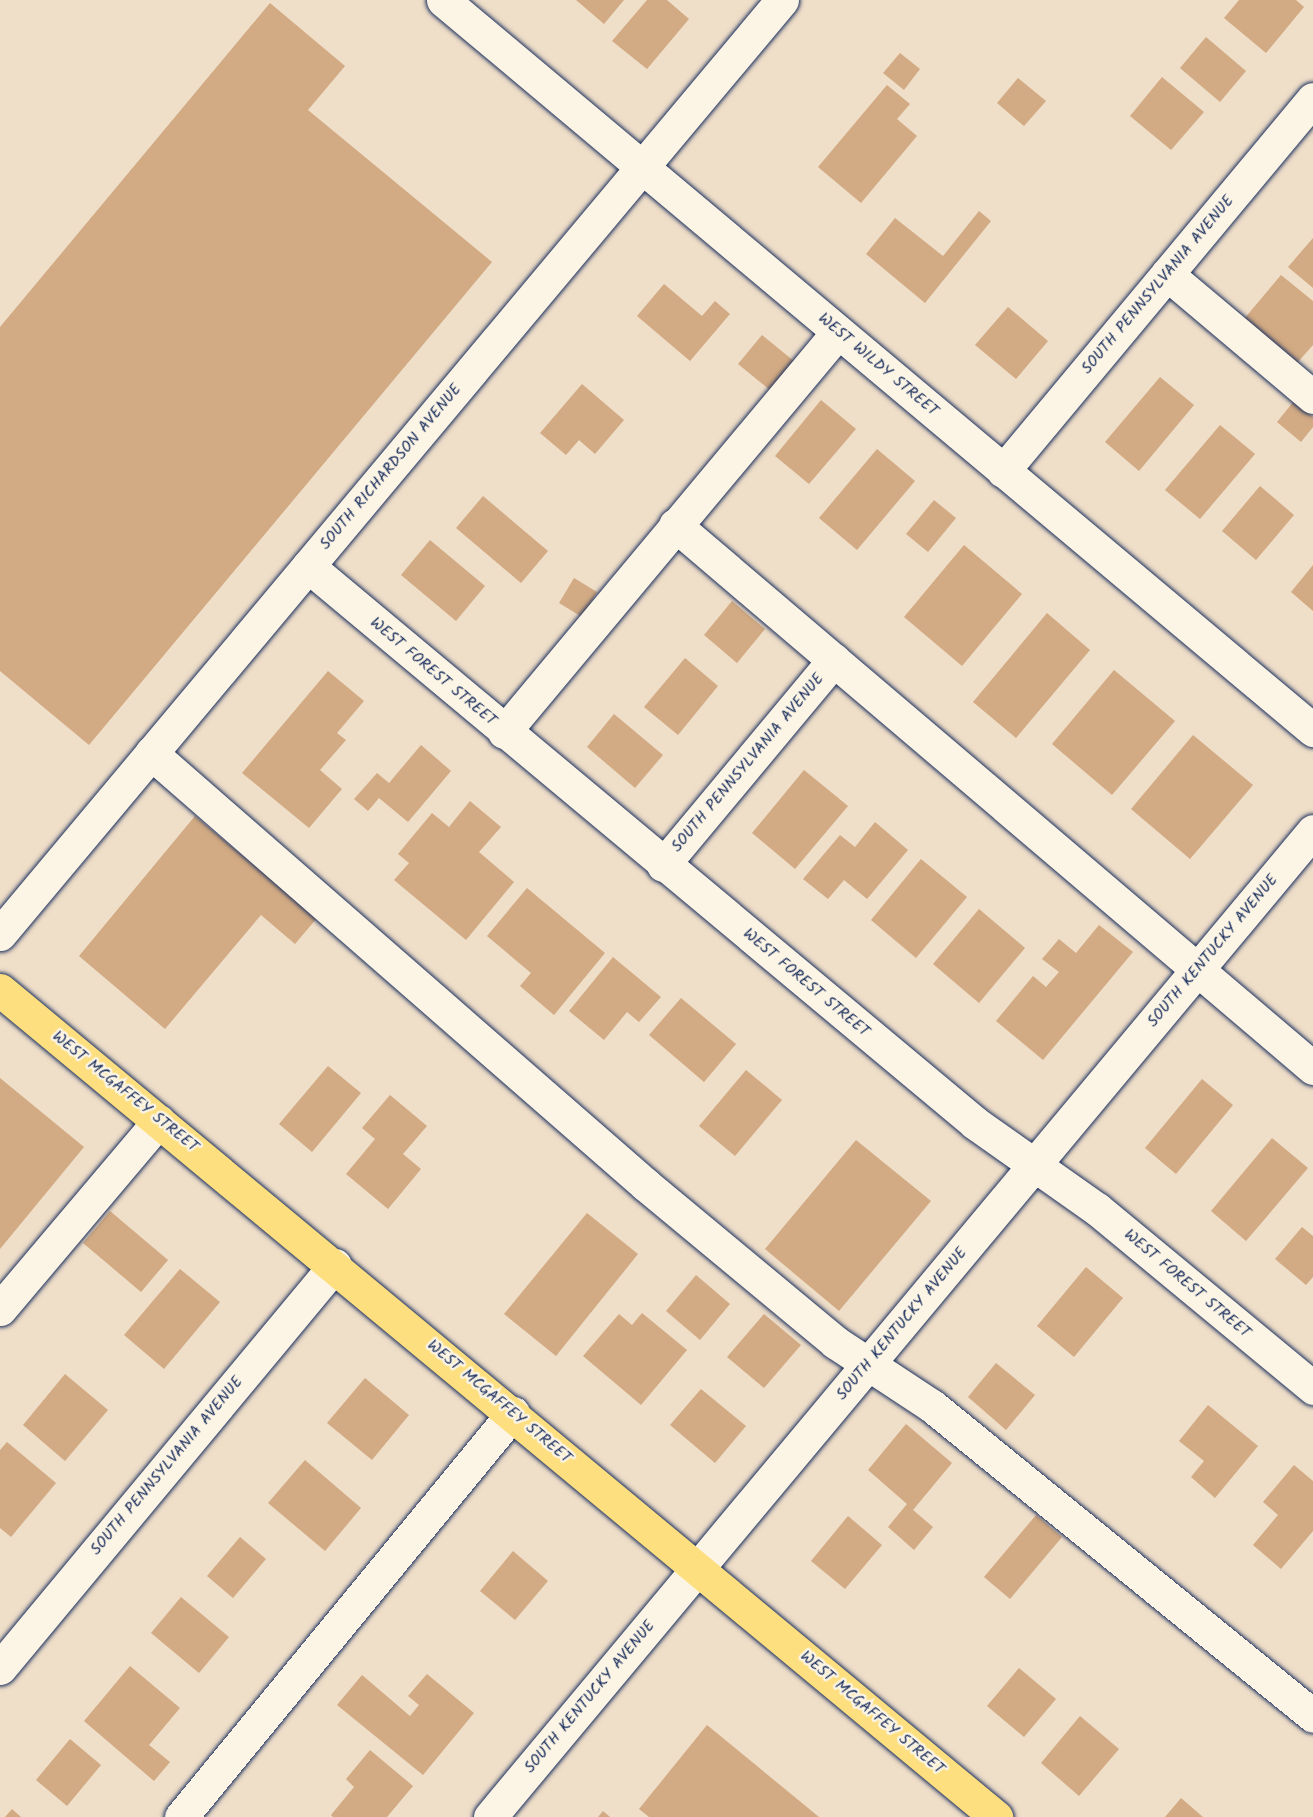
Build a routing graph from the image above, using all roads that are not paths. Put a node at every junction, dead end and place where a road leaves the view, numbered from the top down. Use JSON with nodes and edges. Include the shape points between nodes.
{"nodes":[{"id":1,"x":443,"y":0,"type":"edge"},
{"id":2,"x":769,"y":4,"type":"edge"},
{"id":3,"x":1313,"y":99,"type":"edge"},
{"id":4,"x":642,"y":166,"type":"junction"},
{"id":5,"x":1167,"y":274,"type":"junction"},
{"id":6,"x":838,"y":332,"type":"junction"},
{"id":7,"x":1313,"y":396,"type":"edge"},
{"id":8,"x":1003,"y":471,"type":"junction"},
{"id":9,"x":675,"y":525,"type":"junction"},
{"id":10,"x":308,"y":566,"type":"junction"},
{"id":11,"x":834,"y":660,"type":"junction"},
{"id":12,"x":1313,"y":730,"type":"edge"},
{"id":13,"x":504,"y":732,"type":"junction"},
{"id":14,"x":151,"y":753,"type":"junction"},
{"id":15,"x":1313,"y":831,"type":"edge"},
{"id":16,"x":663,"y":865,"type":"junction"},
{"id":17,"x":0,"y":934,"type":"edge"},
{"id":18,"x":1196,"y":972,"type":"junction"},
{"id":19,"x":0,"y":990,"type":"edge"},
{"id":20,"x":1313,"y":1068,"type":"edge"},
{"id":21,"x":159,"y":1120,"type":"junction"},
{"id":22,"x":1036,"y":1166,"type":"junction"},
{"id":23,"x":334,"y":1265,"type":"junction"},
{"id":24,"x":5,"y":1293,"type":"edge"},
{"id":25,"x":868,"y":1365,"type":"junction"},
{"id":26,"x":1313,"y":1388,"type":"edge"},
{"id":27,"x":513,"y":1413,"type":"junction"},
{"id":28,"x":698,"y":1567,"type":"junction"},
{"id":29,"x":0,"y":1668,"type":"edge"},
{"id":30,"x":1313,"y":1716,"type":"edge"},
{"id":31,"x":181,"y":1817,"type":"edge"},
{"id":32,"x":490,"y":1817,"type":"edge"},
{"id":33,"x":996,"y":1817,"type":"edge"}],
"edges":[{"from":1,"to":4,"type":"street","name":"WEST WILDY STREET"},
{"from":2,"to":4,"type":"street","name":"SOUTH RICHARDSON AVENUE"},
{"from":3,"to":5,"type":"street","name":"SOUTH PENNSYLVANIA AVENUE"},
{"from":4,"to":6,"type":"street","name":"WEST WILDY STREET"},
{"from":4,"to":10,"type":"street","name":"SOUTH RICHARDSON AVENUE"},
{"from":5,"to":7,"type":"street"},
{"from":5,"to":8,"type":"street","name":"SOUTH PENNSYLVANIA AVENUE"},
{"from":6,"to":8,"type":"street","name":"WEST WILDY STREET"},
{"from":6,"to":9,"type":"street"},
{"from":8,"to":12,"type":"street","name":"WEST WILDY STREET"},
{"from":9,"to":11,"type":"street"},
{"from":9,"to":13,"type":"street"},
{"from":10,"to":13,"type":"street","name":"WEST FOREST STREET"},
{"from":10,"to":14,"type":"street","name":"SOUTH RICHARDSON AVENUE"},
{"from":11,"to":16,"type":"street","name":"SOUTH PENNSYLVANIA AVENUE"},
{"from":11,"to":18,"type":"street"},
{"from":13,"to":16,"type":"street","name":"WEST FOREST STREET"},
{"from":14,"to":17,"type":"street","name":"SOUTH RICHARDSON AVENUE"},
{"from":14,"to":25,"type":"street","via":[[628,1170]]},
{"from":15,"to":18,"type":"street","name":"SOUTH KENTUCKY AVENUE"},
{"from":16,"to":22,"type":"street","name":"WEST FOREST STREET","via":[[975,1123]]},
{"from":18,"to":20,"type":"street"},
{"from":18,"to":22,"type":"street","name":"SOUTH KENTUCKY AVENUE"},
{"from":19,"to":21,"type":"main road","name":"WEST MCGAFFEY STREET"},
{"from":21,"to":23,"type":"main road","name":"WEST MCGAFFEY STREET"},
{"from":21,"to":24,"type":"street"},
{"from":22,"to":25,"type":"street","name":"SOUTH KENTUCKY AVENUE"},
{"from":22,"to":26,"type":"street","name":"WEST FOREST STREET","via":[[1097,1209]]},
{"from":23,"to":27,"type":"main road","name":"WEST MCGAFFEY STREET"},
{"from":23,"to":29,"type":"street","name":"SOUTH PENNSYLVANIA AVENUE"},
{"from":25,"to":28,"type":"street","name":"SOUTH KENTUCKY AVENUE"},
{"from":25,"to":30,"type":"street","via":[[932,1406]]},
{"from":27,"to":28,"type":"main road","name":"WEST MCGAFFEY STREET"},
{"from":27,"to":31,"type":"street"},
{"from":28,"to":32,"type":"street","name":"SOUTH KENTUCKY AVENUE"},
{"from":28,"to":33,"type":"main road","name":"WEST MCGAFFEY STREET"}]}
